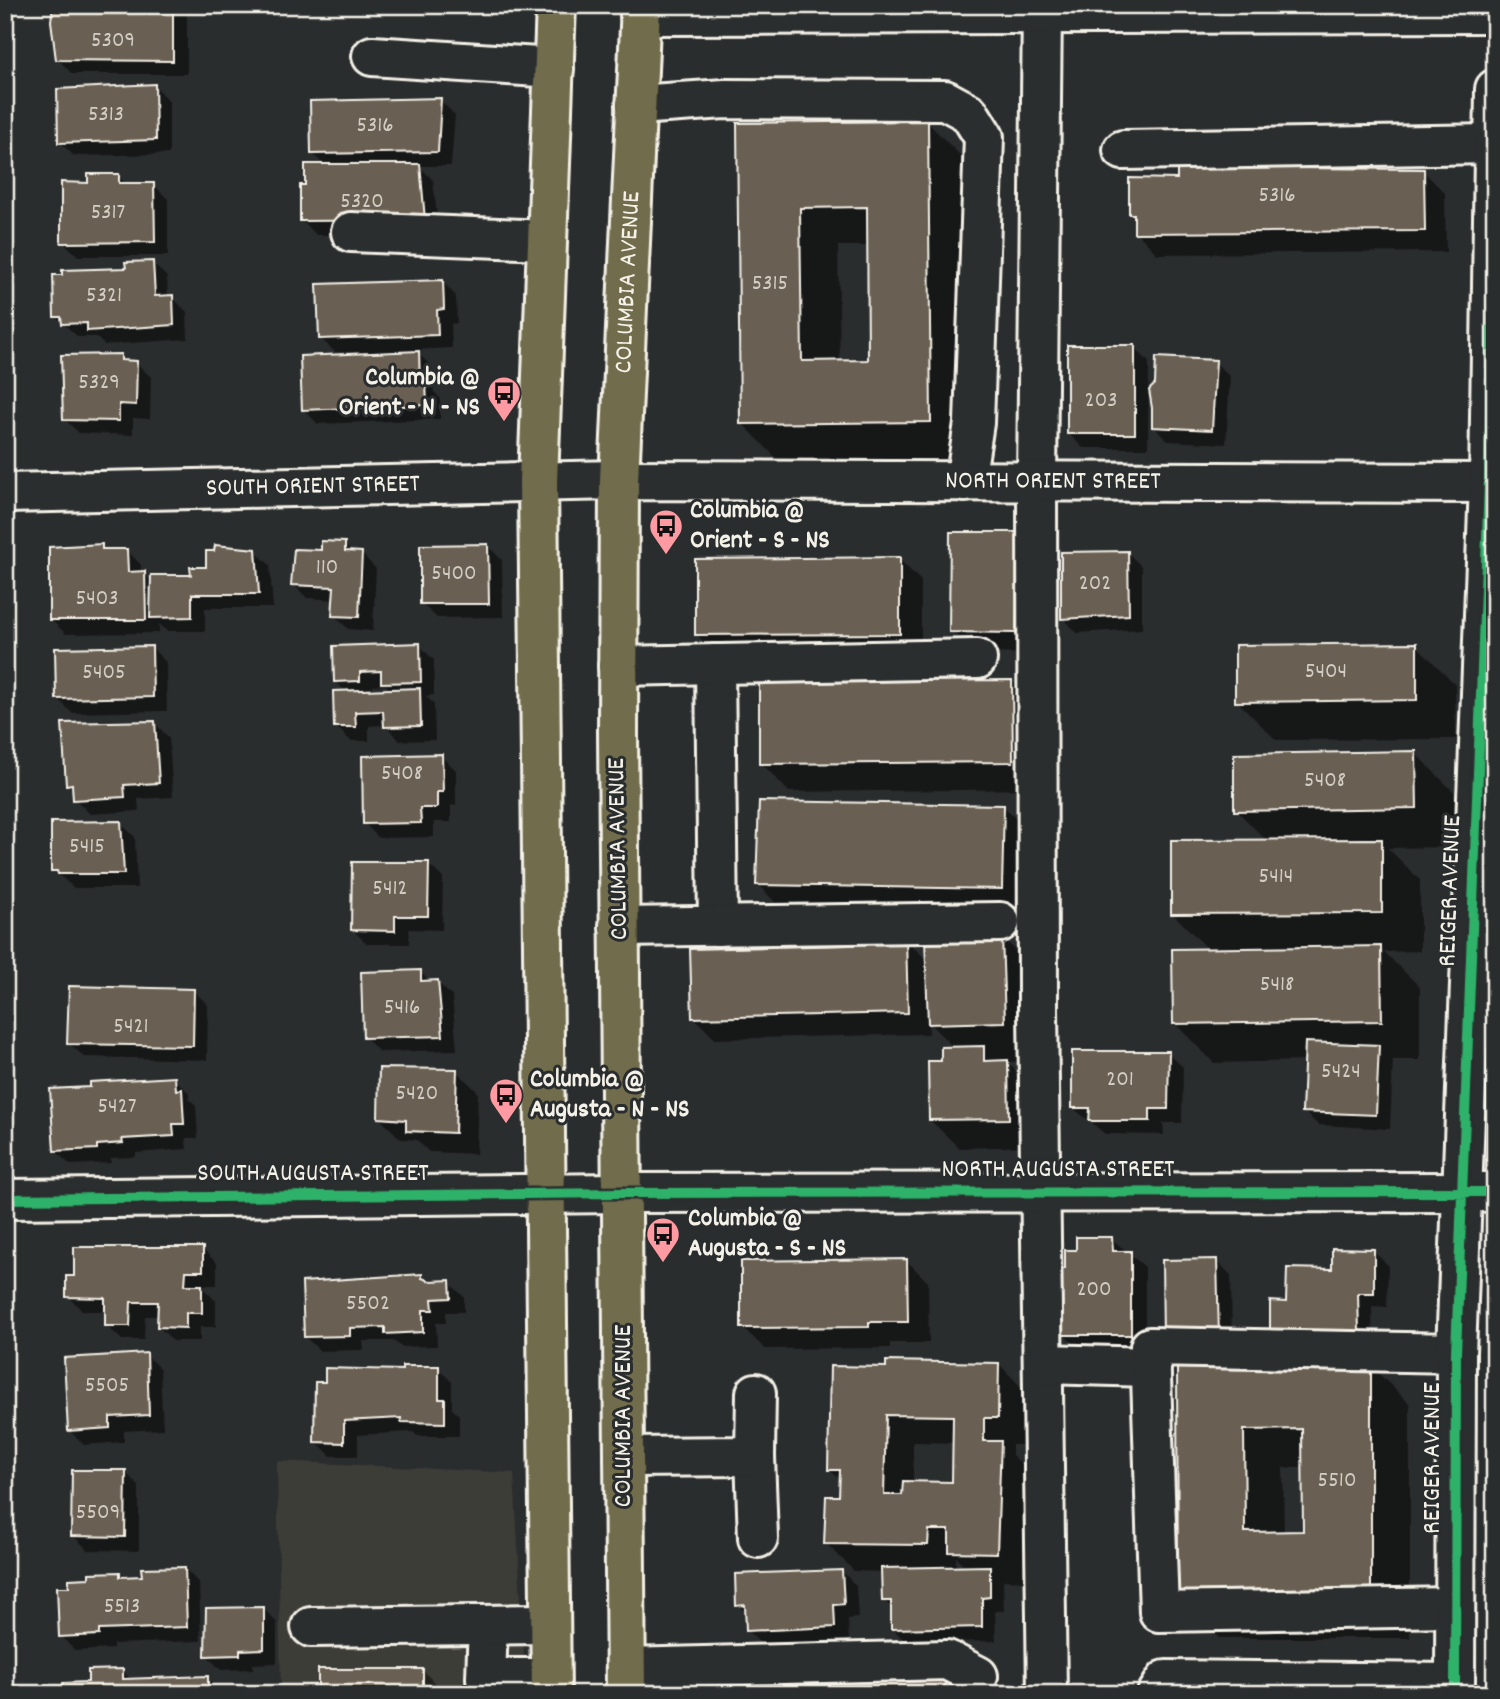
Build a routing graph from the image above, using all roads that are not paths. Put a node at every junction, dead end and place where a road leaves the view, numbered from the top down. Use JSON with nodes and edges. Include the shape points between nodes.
{"nodes":[{"id":1,"x":556,"y":5,"type":"edge"},
{"id":2,"x":1042,"y":9,"type":"edge"},
{"id":3,"x":640,"y":10,"type":"edge"},
{"id":4,"x":1495,"y":13,"type":"edge"},
{"id":5,"x":372,"y":56,"type":"dead end"},
{"id":6,"x":554,"y":68,"type":"junction"},
{"id":7,"x":1495,"y":89,"type":"edge"},
{"id":8,"x":636,"y":105,"type":"junction"},
{"id":9,"x":1494,"y":144,"type":"edge"},
{"id":10,"x":1123,"y":150,"type":"dead end"},
{"id":11,"x":351,"y":232,"type":"dead end"},
{"id":12,"x":546,"y":240,"type":"junction"},
{"id":13,"x":619,"y":480,"type":"junction"},
{"id":14,"x":538,"y":481,"type":"junction"},
{"id":15,"x":965,"y":482,"type":"junction"},
{"id":16,"x":1037,"y":482,"type":"junction"},
{"id":17,"x":1489,"y":483,"type":"junction"},
{"id":18,"x":5,"y":493,"type":"edge"},
{"id":19,"x":977,"y":659,"type":"dead end"},
{"id":20,"x":715,"y":664,"type":"junction"},
{"id":21,"x":618,"y":666,"type":"junction"},
{"id":22,"x":1000,"y":922,"type":"dead end"},
{"id":23,"x":718,"y":926,"type":"junction"},
{"id":24,"x":620,"y":927,"type":"junction"},
{"id":25,"x":1479,"y":1192,"type":"edge"},
{"id":26,"x":622,"y":1193,"type":"junction"},
{"id":27,"x":1039,"y":1193,"type":"junction"},
{"id":28,"x":544,"y":1195,"type":"junction"},
{"id":29,"x":5,"y":1199,"type":"edge"},
{"id":30,"x":1456,"y":1353,"type":"junction"},
{"id":31,"x":1043,"y":1364,"type":"junction"},
{"id":32,"x":1151,"y":1367,"type":"junction"},
{"id":33,"x":756,"y":1393,"type":"dead end"},
{"id":34,"x":755,"y":1456,"type":"junction"},
{"id":35,"x":624,"y":1457,"type":"junction"},
{"id":36,"x":758,"y":1538,"type":"dead end"},
{"id":37,"x":1455,"y":1607,"type":"junction"},
{"id":38,"x":548,"y":1624,"type":"junction"},
{"id":39,"x":488,"y":1625,"type":"junction"},
{"id":40,"x":311,"y":1627,"type":"dead end"},
{"id":41,"x":978,"y":1676,"type":"dead end"},
{"id":42,"x":626,"y":1681,"type":"edge"},
{"id":43,"x":551,"y":1686,"type":"edge"},
{"id":44,"x":1162,"y":1687,"type":"edge"},
{"id":45,"x":1455,"y":1688,"type":"edge"},
{"id":46,"x":1047,"y":1694,"type":"edge"}],
"edges":[{"from":1,"to":6,"type":"main road"},
{"from":2,"to":3,"type":"street"},
{"from":2,"to":4,"type":"street"},
{"from":2,"to":16,"type":"street"},
{"from":3,"to":8,"type":"main road","name":"COLUMBIA AVENUE"},
{"from":5,"to":6,"type":"street"},
{"from":6,"to":12,"type":"main road"},
{"from":7,"to":9,"type":"street","name":"REIGER AVENUE"},
{"from":8,"to":13,"type":"main road","name":"COLUMBIA AVENUE"},
{"from":8,"to":15,"type":"street","via":[[725,99],[945,100],[969,113],[984,137],[974,423]]},
{"from":9,"to":10,"type":"street"},
{"from":9,"to":17,"type":"street","name":"REIGER AVENUE"},
{"from":11,"to":12,"type":"street"},
{"from":12,"to":14,"type":"main road"},
{"from":13,"to":14,"type":"street","name":"SOUTH ORIENT STREET"},
{"from":13,"to":15,"type":"street","name":"NORTH ORIENT STREET"},
{"from":13,"to":21,"type":"main road","name":"COLUMBIA AVENUE"},
{"from":14,"to":18,"type":"street","name":"SOUTH ORIENT STREET"},
{"from":14,"to":28,"type":"main road"},
{"from":15,"to":16,"type":"street","name":"NORTH ORIENT STREET"},
{"from":16,"to":17,"type":"street","name":"NORTH ORIENT STREET"},
{"from":16,"to":27,"type":"street"},
{"from":17,"to":25,"type":"street","name":"REIGER AVENUE"},
{"from":19,"to":20,"type":"street"},
{"from":20,"to":21,"type":"street"},
{"from":20,"to":23,"type":"street"},
{"from":21,"to":24,"type":"main road","name":"COLUMBIA AVENUE"},
{"from":22,"to":23,"type":"street"},
{"from":23,"to":24,"type":"street"},
{"from":24,"to":26,"type":"main road","name":"COLUMBIA AVENUE"},
{"from":25,"to":27,"type":"street","name":"NORTH AUGUSTA STREET"},
{"from":25,"to":30,"type":"street","name":"REIGER AVENUE"},
{"from":26,"to":27,"type":"street","name":"NORTH AUGUSTA STREET"},
{"from":26,"to":28,"type":"street","name":"SOUTH AUGUSTA STREET"},
{"from":26,"to":35,"type":"main road","name":"COLUMBIA AVENUE"},
{"from":27,"to":31,"type":"street"},
{"from":28,"to":29,"type":"street","name":"SOUTH AUGUSTA STREET"},
{"from":28,"to":38,"type":"main road"},
{"from":30,"to":32,"type":"street","via":[[1150,1347]]},
{"from":30,"to":37,"type":"street","name":"REIGER AVENUE"},
{"from":31,"to":32,"type":"street"},
{"from":31,"to":46,"type":"street"},
{"from":32,"to":37,"type":"street","via":[[1159,1612]]},
{"from":33,"to":34,"type":"street"},
{"from":34,"to":35,"type":"street"},
{"from":34,"to":36,"type":"street"},
{"from":35,"to":42,"type":"main road","name":"COLUMBIA AVENUE"},
{"from":37,"to":45,"type":"street","name":"REIGER AVENUE"},
{"from":38,"to":39,"type":"street"},
{"from":38,"to":43,"type":"main road"},
{"from":39,"to":40,"type":"street"},
{"from":39,"to":43,"type":"street","via":[[486,1678]]},
{"from":41,"to":42,"type":"street","via":[[947,1660]]},
{"from":44,"to":45,"type":"street"}]}
